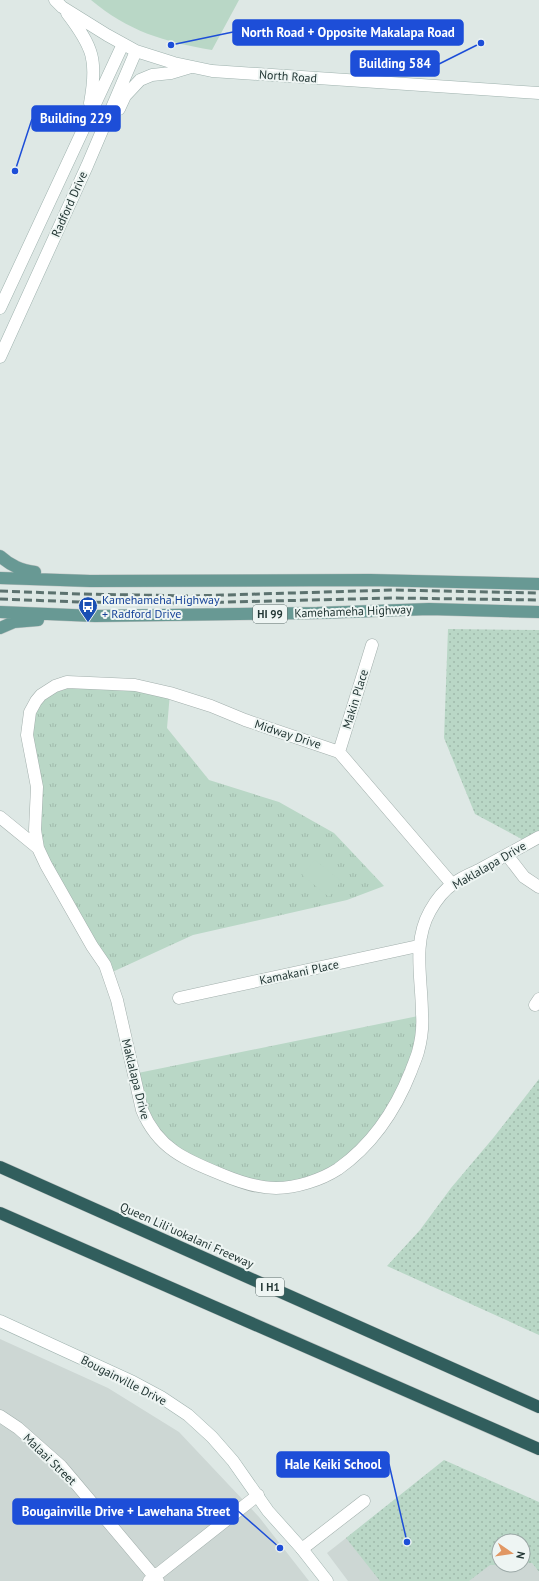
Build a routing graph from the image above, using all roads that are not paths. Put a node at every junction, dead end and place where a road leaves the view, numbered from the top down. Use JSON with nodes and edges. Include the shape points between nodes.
{"nodes":[{"id":1,"x":59,"y":4,"type":"edge"},
{"id":2,"x":123,"y":44,"type":"junction"},
{"id":3,"x":136,"y":50,"type":"junction"},
{"id":4,"x":191,"y":67,"type":"junction"},
{"id":5,"x":539,"y":93,"type":"edge"},
{"id":6,"x":88,"y":118,"type":"junction"},
{"id":7,"x":100,"y":134,"type":"junction"},
{"id":8,"x":0,"y":308,"type":"edge"},
{"id":9,"x":0,"y":358,"type":"edge"},
{"id":10,"x":0,"y":556,"type":"edge"},
{"id":11,"x":0,"y":578,"type":"edge"},
{"id":12,"x":90,"y":581,"type":"junction"},
{"id":13,"x":539,"y":584,"type":"edge"},
{"id":14,"x":0,"y":612,"type":"edge"},
{"id":15,"x":539,"y":612,"type":"edge"},
{"id":16,"x":95,"y":616,"type":"junction"},
{"id":17,"x":0,"y":628,"type":"edge"},
{"id":18,"x":372,"y":645,"type":"dead end"},
{"id":19,"x":68,"y":682,"type":"joint"},
{"id":20,"x":339,"y":752,"type":"junction"},
{"id":21,"x":0,"y":817,"type":"edge"},
{"id":22,"x":539,"y":837,"type":"edge"},
{"id":23,"x":38,"y":848,"type":"junction"},
{"id":24,"x":507,"y":855,"type":"junction"},
{"id":25,"x":452,"y":884,"type":"junction"},
{"id":26,"x":539,"y":887,"type":"edge"},
{"id":27,"x":418,"y":946,"type":"junction"},
{"id":28,"x":179,"y":998,"type":"dead end"},
{"id":29,"x":0,"y":1167,"type":"edge"},
{"id":30,"x":0,"y":1213,"type":"edge"},
{"id":31,"x":0,"y":1321,"type":"edge"},
{"id":32,"x":539,"y":1407,"type":"edge"},
{"id":33,"x":0,"y":1416,"type":"edge"},
{"id":34,"x":539,"y":1449,"type":"edge"},
{"id":35,"x":258,"y":1495,"type":"junction"},
{"id":36,"x":364,"y":1501,"type":"dead end"},
{"id":37,"x":302,"y":1549,"type":"junction"},
{"id":38,"x":154,"y":1580,"type":"edge"},
{"id":39,"x":327,"y":1581,"type":"edge"}],
"edges":[{"from":1,"to":2,"type":"street","name":"North Road"},
{"from":1,"to":6,"type":"street","via":[[91,49],[95,71]]},
{"from":2,"to":3,"type":"street","name":"North Road"},
{"from":2,"to":6,"type":"street","name":"Radford Drive"},
{"from":3,"to":4,"type":"street","name":"North Road"},
{"from":3,"to":7,"type":"street","name":"Radford Drive"},
{"from":4,"to":5,"type":"street","name":"North Road","via":[[212,71]]},
{"from":4,"to":7,"type":"street","via":[[140,80],[125,96],[116,115]]},
{"from":6,"to":8,"type":"street","name":"Radford Drive"},
{"from":7,"to":9,"type":"street","name":"Radford Drive"},
{"from":10,"to":12,"type":"main road","via":[[21,570]]},
{"from":11,"to":12,"type":"main road"},
{"from":12,"to":13,"type":"main road","via":[[370,580]]},
{"from":14,"to":16,"type":"main road","name":"Kamehameha Highway","number":"HI 99"},
{"from":15,"to":16,"type":"main road","name":"Kamehameha Highway","number":"HI 99","via":[[429,609]]},
{"from":16,"to":17,"type":"main road","via":[[35,620]]},
{"from":18,"to":20,"type":"street","name":"Makin Place"},
{"from":19,"to":20,"type":"street","name":"Midway Drive","via":[[135,685],[170,693]]},
{"from":19,"to":23,"type":"street","name":"Maklalapa Drive","via":[[41,695],[29,718],[27,735],[37,787],[35,830]]},
{"from":20,"to":25,"type":"street"},
{"from":21,"to":23,"type":"street"},
{"from":22,"to":24,"type":"street","name":"Maklalapa Drive"},
{"from":23,"to":27,"type":"street","name":"Maklalapa Drive","via":[[105,965],[117,1000],[142,1110],[148,1124],[164,1144],[183,1157],[252,1186],[277,1188],[316,1180],[337,1169],[379,1130],[395,1105],[418,1053],[423,1015]]},
{"from":24,"to":25,"type":"street","name":"Maklalapa Drive"},
{"from":24,"to":26,"type":"street","via":[[524,877]]},
{"from":25,"to":27,"type":"street","name":"Maklalapa Drive","via":[[430,912]]},
{"from":27,"to":28,"type":"street","name":"Kamakani Place"},
{"from":29,"to":32,"type":"highway","name":"Queen Liliʻuokalani Freeway","number":"I H1"},
{"from":30,"to":34,"type":"highway"},
{"from":31,"to":35,"type":"street","name":"Bougainville Drive","via":[[161,1397],[212,1437]]},
{"from":33,"to":38,"type":"street","name":"Malaai Street","via":[[18,1428],[61,1466]]},
{"from":35,"to":37,"type":"street","name":"Bougainville Drive","via":[[268,1511]]},
{"from":35,"to":38,"type":"street"},
{"from":36,"to":37,"type":"street"},
{"from":37,"to":39,"type":"street","name":"Bougainville Drive"}]}
